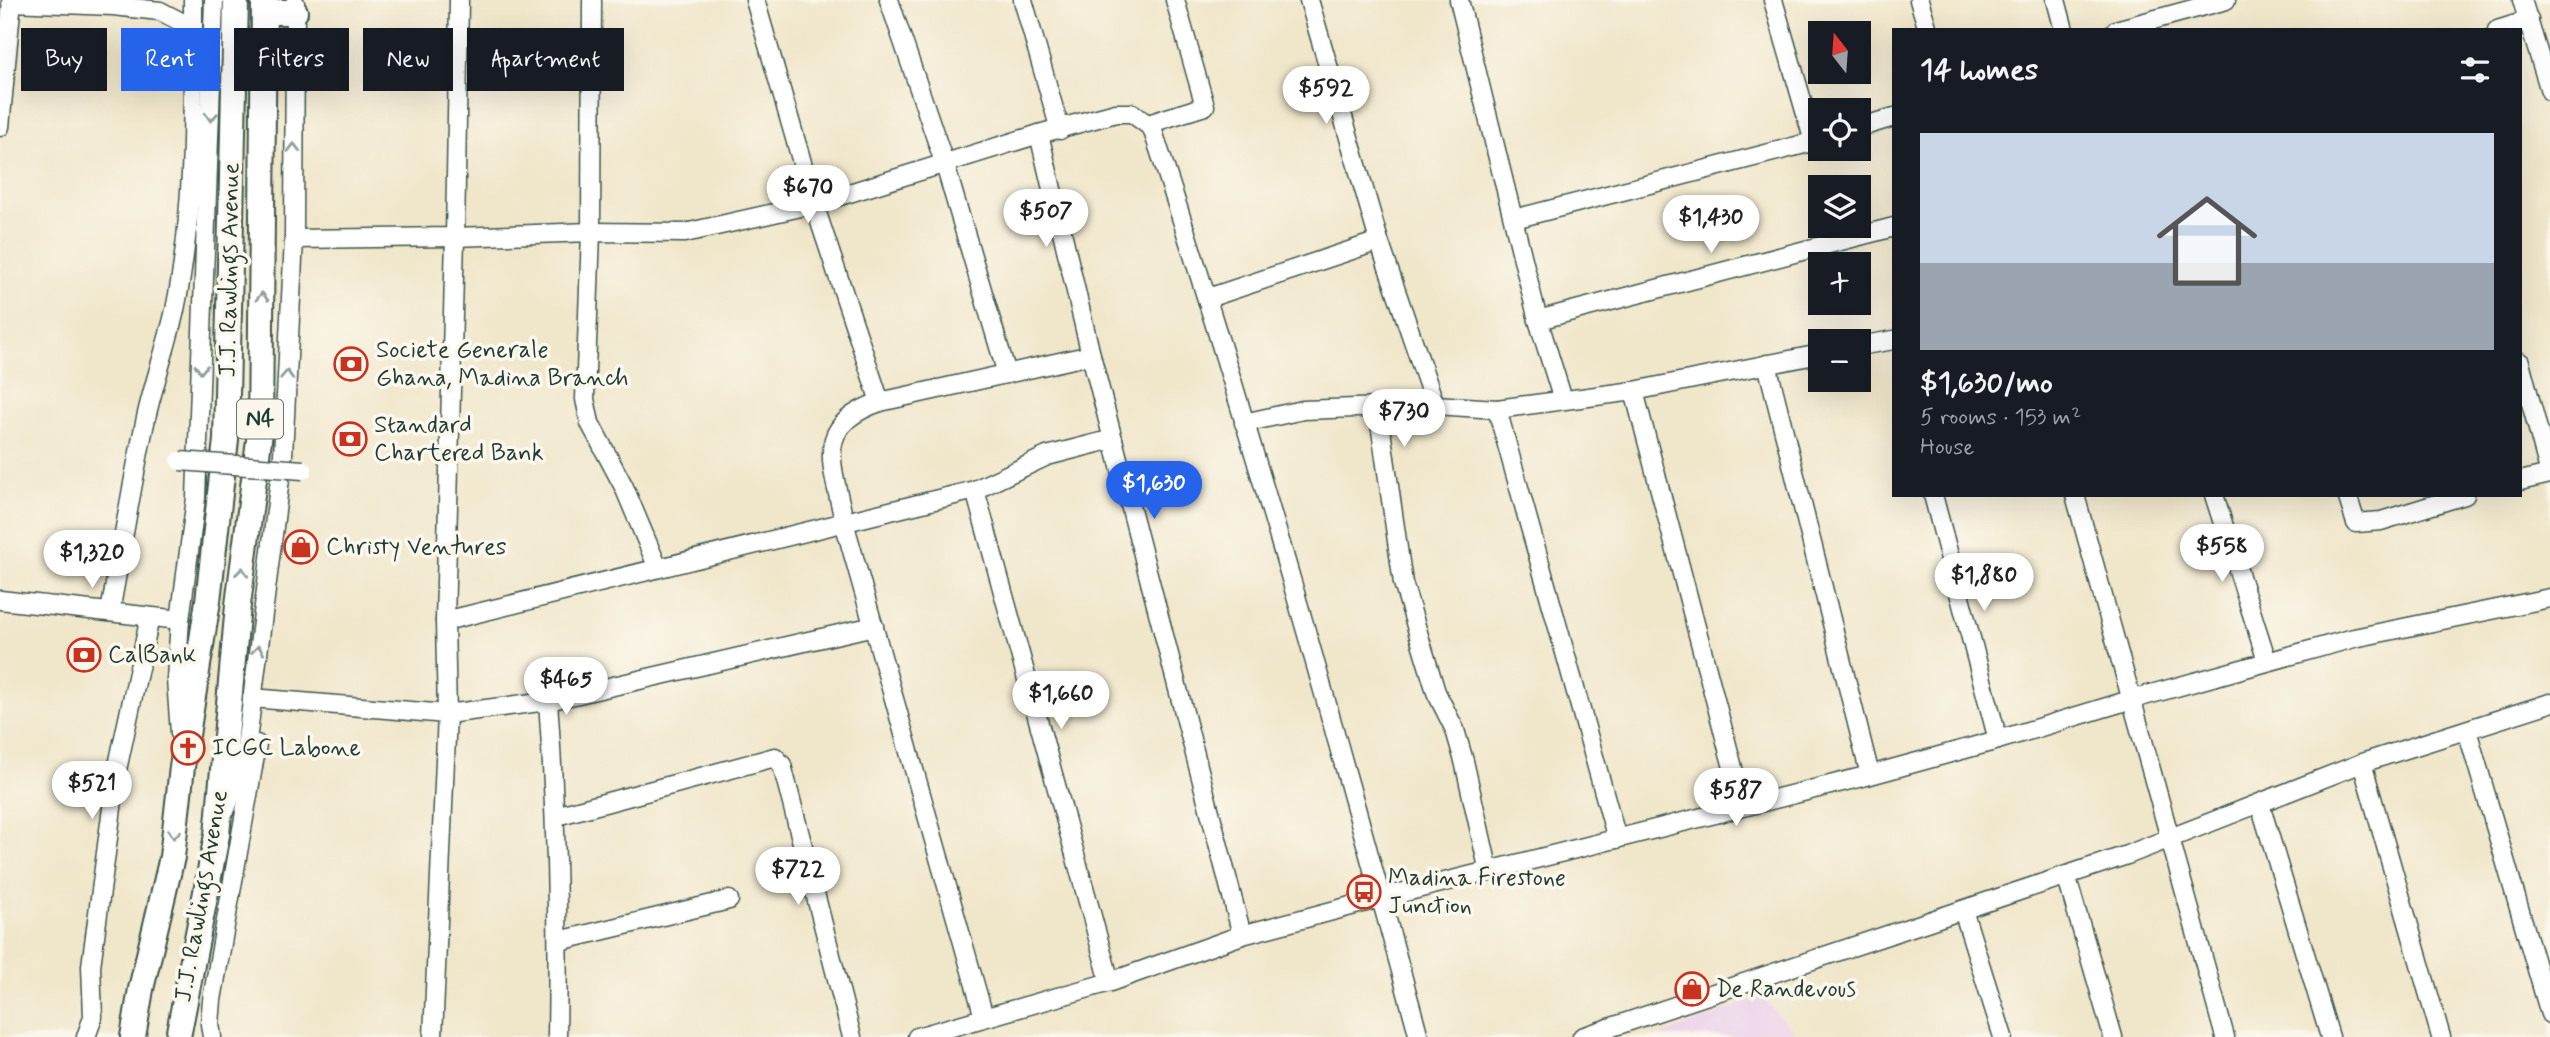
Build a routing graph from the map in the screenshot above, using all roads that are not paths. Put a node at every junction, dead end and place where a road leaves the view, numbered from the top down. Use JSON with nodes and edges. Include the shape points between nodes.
{"nodes":[{"id":1,"x":193,"y":0,"type":"edge"},
{"id":2,"x":459,"y":0,"type":"edge"},
{"id":3,"x":592,"y":0,"type":"edge"},
{"id":4,"x":755,"y":0,"type":"edge"},
{"id":5,"x":889,"y":0,"type":"edge"},
{"id":6,"x":1023,"y":0,"type":"edge"},
{"id":7,"x":1175,"y":0,"type":"edge"},
{"id":8,"x":1309,"y":0,"type":"edge"},
{"id":9,"x":1459,"y":0,"type":"edge"},
{"id":10,"x":1773,"y":0,"type":"edge"},
{"id":11,"x":1919,"y":0,"type":"edge"},
{"id":12,"x":2056,"y":0,"type":"edge"},
{"id":13,"x":2225,"y":0,"type":"edge"},
{"id":14,"x":2522,"y":0,"type":"edge"},
{"id":15,"x":12,"y":1,"type":"edge"},
{"id":16,"x":264,"y":6,"type":"edge"},
{"id":17,"x":295,"y":6,"type":"edge"},
{"id":18,"x":218,"y":13,"type":"edge"},
{"id":19,"x":2529,"y":20,"type":"junction"},
{"id":20,"x":1927,"y":28,"type":"edge"},
{"id":21,"x":2063,"y":28,"type":"edge"},
{"id":22,"x":2123,"y":28,"type":"edge"},
{"id":23,"x":2503,"y":28,"type":"edge"},
{"id":24,"x":4,"y":53,"type":"edge"},
{"id":25,"x":2550,"y":91,"type":"edge"},
{"id":26,"x":1808,"y":112,"type":"edge"},
{"id":27,"x":1892,"y":118,"type":"edge"},
{"id":28,"x":1148,"y":124,"type":"junction"},
{"id":29,"x":1871,"y":124,"type":"edge"},
{"id":30,"x":0,"y":127,"type":"edge"},
{"id":31,"x":1060,"y":130,"type":"junction"},
{"id":32,"x":1039,"y":134,"type":"junction"},
{"id":33,"x":1808,"y":143,"type":"edge"},
{"id":34,"x":944,"y":164,"type":"junction"},
{"id":35,"x":814,"y":204,"type":"junction"},
{"id":36,"x":1514,"y":219,"type":"junction"},
{"id":37,"x":1892,"y":228,"type":"edge"},
{"id":38,"x":591,"y":232,"type":"junction"},
{"id":39,"x":455,"y":237,"type":"junction"},
{"id":40,"x":294,"y":239,"type":"junction"},
{"id":41,"x":1379,"y":241,"type":"junction"},
{"id":42,"x":1208,"y":298,"type":"junction"},
{"id":43,"x":1538,"y":320,"type":"junction"},
{"id":44,"x":1892,"y":343,"type":"edge"},
{"id":45,"x":1871,"y":345,"type":"edge"},
{"id":46,"x":1091,"y":355,"type":"junction"},
{"id":47,"x":1808,"y":356,"type":"edge"},
{"id":48,"x":1767,"y":364,"type":"junction"},
{"id":49,"x":2522,"y":369,"type":"edge"},
{"id":50,"x":1007,"y":374,"type":"junction"},
{"id":51,"x":1634,"y":391,"type":"junction"},
{"id":52,"x":1563,"y":400,"type":"junction"},
{"id":53,"x":880,"y":402,"type":"junction"},
{"id":54,"x":1435,"y":405,"type":"junction"},
{"id":55,"x":1378,"y":409,"type":"junction"},
{"id":56,"x":1497,"y":409,"type":"junction"},
{"id":57,"x":1244,"y":423,"type":"junction"},
{"id":58,"x":1113,"y":439,"type":"junction"},
{"id":59,"x":180,"y":461,"type":"dead end"},
{"id":60,"x":303,"y":470,"type":"dead end"},
{"id":61,"x":2550,"y":474,"type":"edge"},
{"id":62,"x":2522,"y":481,"type":"edge"},
{"id":63,"x":975,"y":491,"type":"junction"},
{"id":64,"x":1934,"y":497,"type":"edge"},
{"id":65,"x":2076,"y":497,"type":"edge"},
{"id":66,"x":2215,"y":497,"type":"edge"},
{"id":67,"x":2348,"y":497,"type":"edge"},
{"id":68,"x":2455,"y":497,"type":"edge"},
{"id":69,"x":844,"y":522,"type":"junction"},
{"id":70,"x":658,"y":568,"type":"junction"},
{"id":71,"x":2550,"y":598,"type":"edge"},
{"id":72,"x":0,"y":600,"type":"edge"},
{"id":73,"x":110,"y":612,"type":"junction"},
{"id":74,"x":150,"y":617,"type":"junction"},
{"id":75,"x":180,"y":620,"type":"junction"},
{"id":76,"x":445,"y":621,"type":"junction"},
{"id":77,"x":874,"y":626,"type":"junction"},
{"id":78,"x":2267,"y":661,"type":"junction"},
{"id":79,"x":2133,"y":699,"type":"junction"},
{"id":80,"x":258,"y":700,"type":"junction"},
{"id":81,"x":548,"y":701,"type":"junction"},
{"id":82,"x":2550,"y":703,"type":"edge"},
{"id":83,"x":447,"y":714,"type":"junction"},
{"id":84,"x":2467,"y":730,"type":"junction"},
{"id":85,"x":1998,"y":740,"type":"junction"},
{"id":86,"x":2362,"y":763,"type":"junction"},
{"id":87,"x":183,"y":767,"type":"junction"},
{"id":88,"x":1870,"y":775,"type":"junction"},
{"id":89,"x":2260,"y":804,"type":"junction"},
{"id":90,"x":1743,"y":806,"type":"junction"},
{"id":91,"x":556,"y":816,"type":"junction"},
{"id":92,"x":217,"y":835,"type":"junction"},
{"id":93,"x":1617,"y":839,"type":"junction"},
{"id":94,"x":2168,"y":840,"type":"junction"},
{"id":95,"x":1489,"y":872,"type":"junction"},
{"id":96,"x":2066,"y":875,"type":"junction"},
{"id":97,"x":1381,"y":898,"type":"junction"},
{"id":98,"x":729,"y":900,"type":"dead end"},
{"id":99,"x":1963,"y":910,"type":"junction"},
{"id":100,"x":1242,"y":935,"type":"junction"},
{"id":101,"x":559,"y":941,"type":"junction"},
{"id":102,"x":1110,"y":982,"type":"junction"},
{"id":103,"x":141,"y":989,"type":"junction"},
{"id":104,"x":2550,"y":1014,"type":"edge"},
{"id":105,"x":984,"y":1017,"type":"junction"},
{"id":106,"x":179,"y":1035,"type":"edge"},
{"id":107,"x":86,"y":1037,"type":"edge"},
{"id":108,"x":123,"y":1037,"type":"edge"},
{"id":109,"x":133,"y":1037,"type":"edge"},
{"id":110,"x":212,"y":1037,"type":"edge"},
{"id":111,"x":433,"y":1037,"type":"edge"},
{"id":112,"x":557,"y":1037,"type":"edge"},
{"id":113,"x":852,"y":1037,"type":"edge"},
{"id":114,"x":917,"y":1037,"type":"edge"},
{"id":115,"x":1419,"y":1037,"type":"edge"},
{"id":116,"x":1582,"y":1037,"type":"edge"},
{"id":117,"x":2003,"y":1037,"type":"edge"},
{"id":118,"x":2113,"y":1037,"type":"edge"},
{"id":119,"x":2225,"y":1037,"type":"edge"},
{"id":120,"x":2330,"y":1037,"type":"edge"},
{"id":121,"x":2441,"y":1037,"type":"edge"}],
"edges":[{"from":1,"to":18,"type":"street"},
{"from":2,"to":39,"type":"street"},
{"from":3,"to":38,"type":"street"},
{"from":4,"to":35,"type":"street"},
{"from":5,"to":34,"type":"street"},
{"from":6,"to":31,"type":"street"},
{"from":7,"to":28,"type":"street","via":[[1205,106]]},
{"from":8,"to":41,"type":"street"},
{"from":9,"to":36,"type":"street"},
{"from":10,"to":26,"type":"street"},
{"from":11,"to":20,"type":"street"},
{"from":12,"to":21,"type":"street"},
{"from":13,"to":22,"type":"street"},
{"from":14,"to":19,"type":"street"},
{"from":15,"to":18,"type":"street"},
{"from":15,"to":24,"type":"street"},
{"from":16,"to":17,"type":"highway"},
{"from":92,"to":16,"type":"highway","name":"J.J. Rawlings Avenue","number":"N4","one_way":true,"via":[[238,605],[260,432]]},
{"from":40,"to":17,"type":"street","one_way":true},
{"from":18,"to":73,"type":"street","via":[[192,131],[175,311],[146,417]]},
{"from":18,"to":75,"type":"street","one_way":true,"via":[[196,498]]},
{"from":18,"to":87,"type":"highway","name":"J.J. Rawlings Avenue","number":"N4","via":[[226,440]]},
{"from":19,"to":23,"type":"street"},
{"from":19,"to":25,"type":"street"},
{"from":24,"to":30,"type":"street"},
{"from":27,"to":29,"type":"street"},
{"from":28,"to":31,"type":"street","via":[[1132,113],[1116,113]]},
{"from":28,"to":42,"type":"street"},
{"from":31,"to":32,"type":"street"},
{"from":32,"to":34,"type":"street"},
{"from":32,"to":46,"type":"street"},
{"from":33,"to":36,"type":"street"},
{"from":34,"to":35,"type":"street"},
{"from":34,"to":50,"type":"street"},
{"from":35,"to":38,"type":"street","via":[[685,233]]},
{"from":35,"to":53,"type":"street"},
{"from":36,"to":43,"type":"street"},
{"from":37,"to":43,"type":"street"},
{"from":38,"to":39,"type":"street"},
{"from":38,"to":70,"type":"street","via":[[584,399],[590,423],[624,487]]},
{"from":39,"to":40,"type":"street"},
{"from":39,"to":76,"type":"street"},
{"from":80,"to":40,"type":"street","one_way":true,"via":[[283,455]]},
{"from":41,"to":42,"type":"street"},
{"from":41,"to":54,"type":"street"},
{"from":42,"to":57,"type":"street"},
{"from":43,"to":52,"type":"street"},
{"from":44,"to":45,"type":"street"},
{"from":46,"to":50,"type":"street"},
{"from":46,"to":58,"type":"street"},
{"from":47,"to":48,"type":"street"},
{"from":48,"to":51,"type":"street"},
{"from":48,"to":88,"type":"street"},
{"from":49,"to":61,"type":"street"},
{"from":50,"to":53,"type":"street"},
{"from":51,"to":52,"type":"street"},
{"from":51,"to":90,"type":"street"},
{"from":52,"to":56,"type":"street"},
{"from":53,"to":69,"type":"street","via":[[849,416],[835,432],[830,448]]},
{"from":54,"to":55,"type":"street"},
{"from":54,"to":56,"type":"street"},
{"from":55,"to":57,"type":"street","via":[[1303,410]]},
{"from":55,"to":95,"type":"street","via":[[1403,583],[1436,692],[1455,730]]},
{"from":56,"to":93,"type":"street"},
{"from":57,"to":97,"type":"street"},
{"from":58,"to":63,"type":"street","via":[[1047,456]]},
{"from":58,"to":100,"type":"street"},
{"from":59,"to":60,"type":"street","bridge":true},
{"from":61,"to":62,"type":"street"},
{"from":63,"to":69,"type":"street"},
{"from":63,"to":102,"type":"street"},
{"from":64,"to":85,"type":"street"},
{"from":65,"to":79,"type":"street"},
{"from":66,"to":78,"type":"street"},
{"from":67,"to":68,"type":"street","via":[[2356,523],[2381,521]]},
{"from":69,"to":70,"type":"street"},
{"from":69,"to":77,"type":"street"},
{"from":70,"to":76,"type":"street"},
{"from":71,"to":78,"type":"street"},
{"from":72,"to":73,"type":"street"},
{"from":73,"to":74,"type":"street"},
{"from":74,"to":75,"type":"street"},
{"from":74,"to":107,"type":"street","via":[[117,770],[92,966],[93,1017]]},
{"from":75,"to":87,"type":"street","via":[[176,679]]},
{"from":76,"to":83,"type":"street"},
{"from":77,"to":81,"type":"street"},
{"from":77,"to":105,"type":"street"},
{"from":78,"to":79,"type":"street"},
{"from":79,"to":85,"type":"street"},
{"from":79,"to":94,"type":"street"},
{"from":80,"to":83,"type":"street"},
{"from":80,"to":92,"type":"street"},
{"from":80,"to":110,"type":"street","via":[[212,1000]]},
{"from":81,"to":83,"type":"street"},
{"from":81,"to":91,"type":"street"},
{"from":82,"to":84,"type":"street"},
{"from":83,"to":111,"type":"street"},
{"from":84,"to":86,"type":"street"},
{"from":84,"to":104,"type":"street"},
{"from":85,"to":88,"type":"street"},
{"from":86,"to":89,"type":"street"},
{"from":86,"to":121,"type":"street"},
{"from":87,"to":103,"type":"highway","name":"J.J. Rawlings Avenue","number":"N4","one_way":true,"via":[[172,857]]},
{"from":88,"to":90,"type":"street"},
{"from":89,"to":94,"type":"street"},
{"from":89,"to":120,"type":"street"},
{"from":90,"to":93,"type":"street"},
{"from":91,"to":101,"type":"street"},
{"from":91,"to":113,"type":"street","via":[[775,757],[782,765]]},
{"from":92,"to":106,"type":"highway","name":"J.J. Rawlings Avenue","number":"N4"},
{"from":93,"to":95,"type":"street"},
{"from":94,"to":96,"type":"street"},
{"from":94,"to":119,"type":"street"},
{"from":95,"to":97,"type":"street"},
{"from":96,"to":99,"type":"street"},
{"from":96,"to":118,"type":"street"},
{"from":97,"to":100,"type":"street"},
{"from":97,"to":115,"type":"street"},
{"from":98,"to":101,"type":"street"},
{"from":99,"to":116,"type":"street"},
{"from":99,"to":117,"type":"street"},
{"from":100,"to":102,"type":"street"},
{"from":101,"to":112,"type":"street"},
{"from":102,"to":105,"type":"street"},
{"from":103,"to":108,"type":"highway"},
{"from":103,"to":109,"type":"highway","name":"J.J. Rawlings Avenue","number":"N4"},
{"from":105,"to":114,"type":"street"}]}
